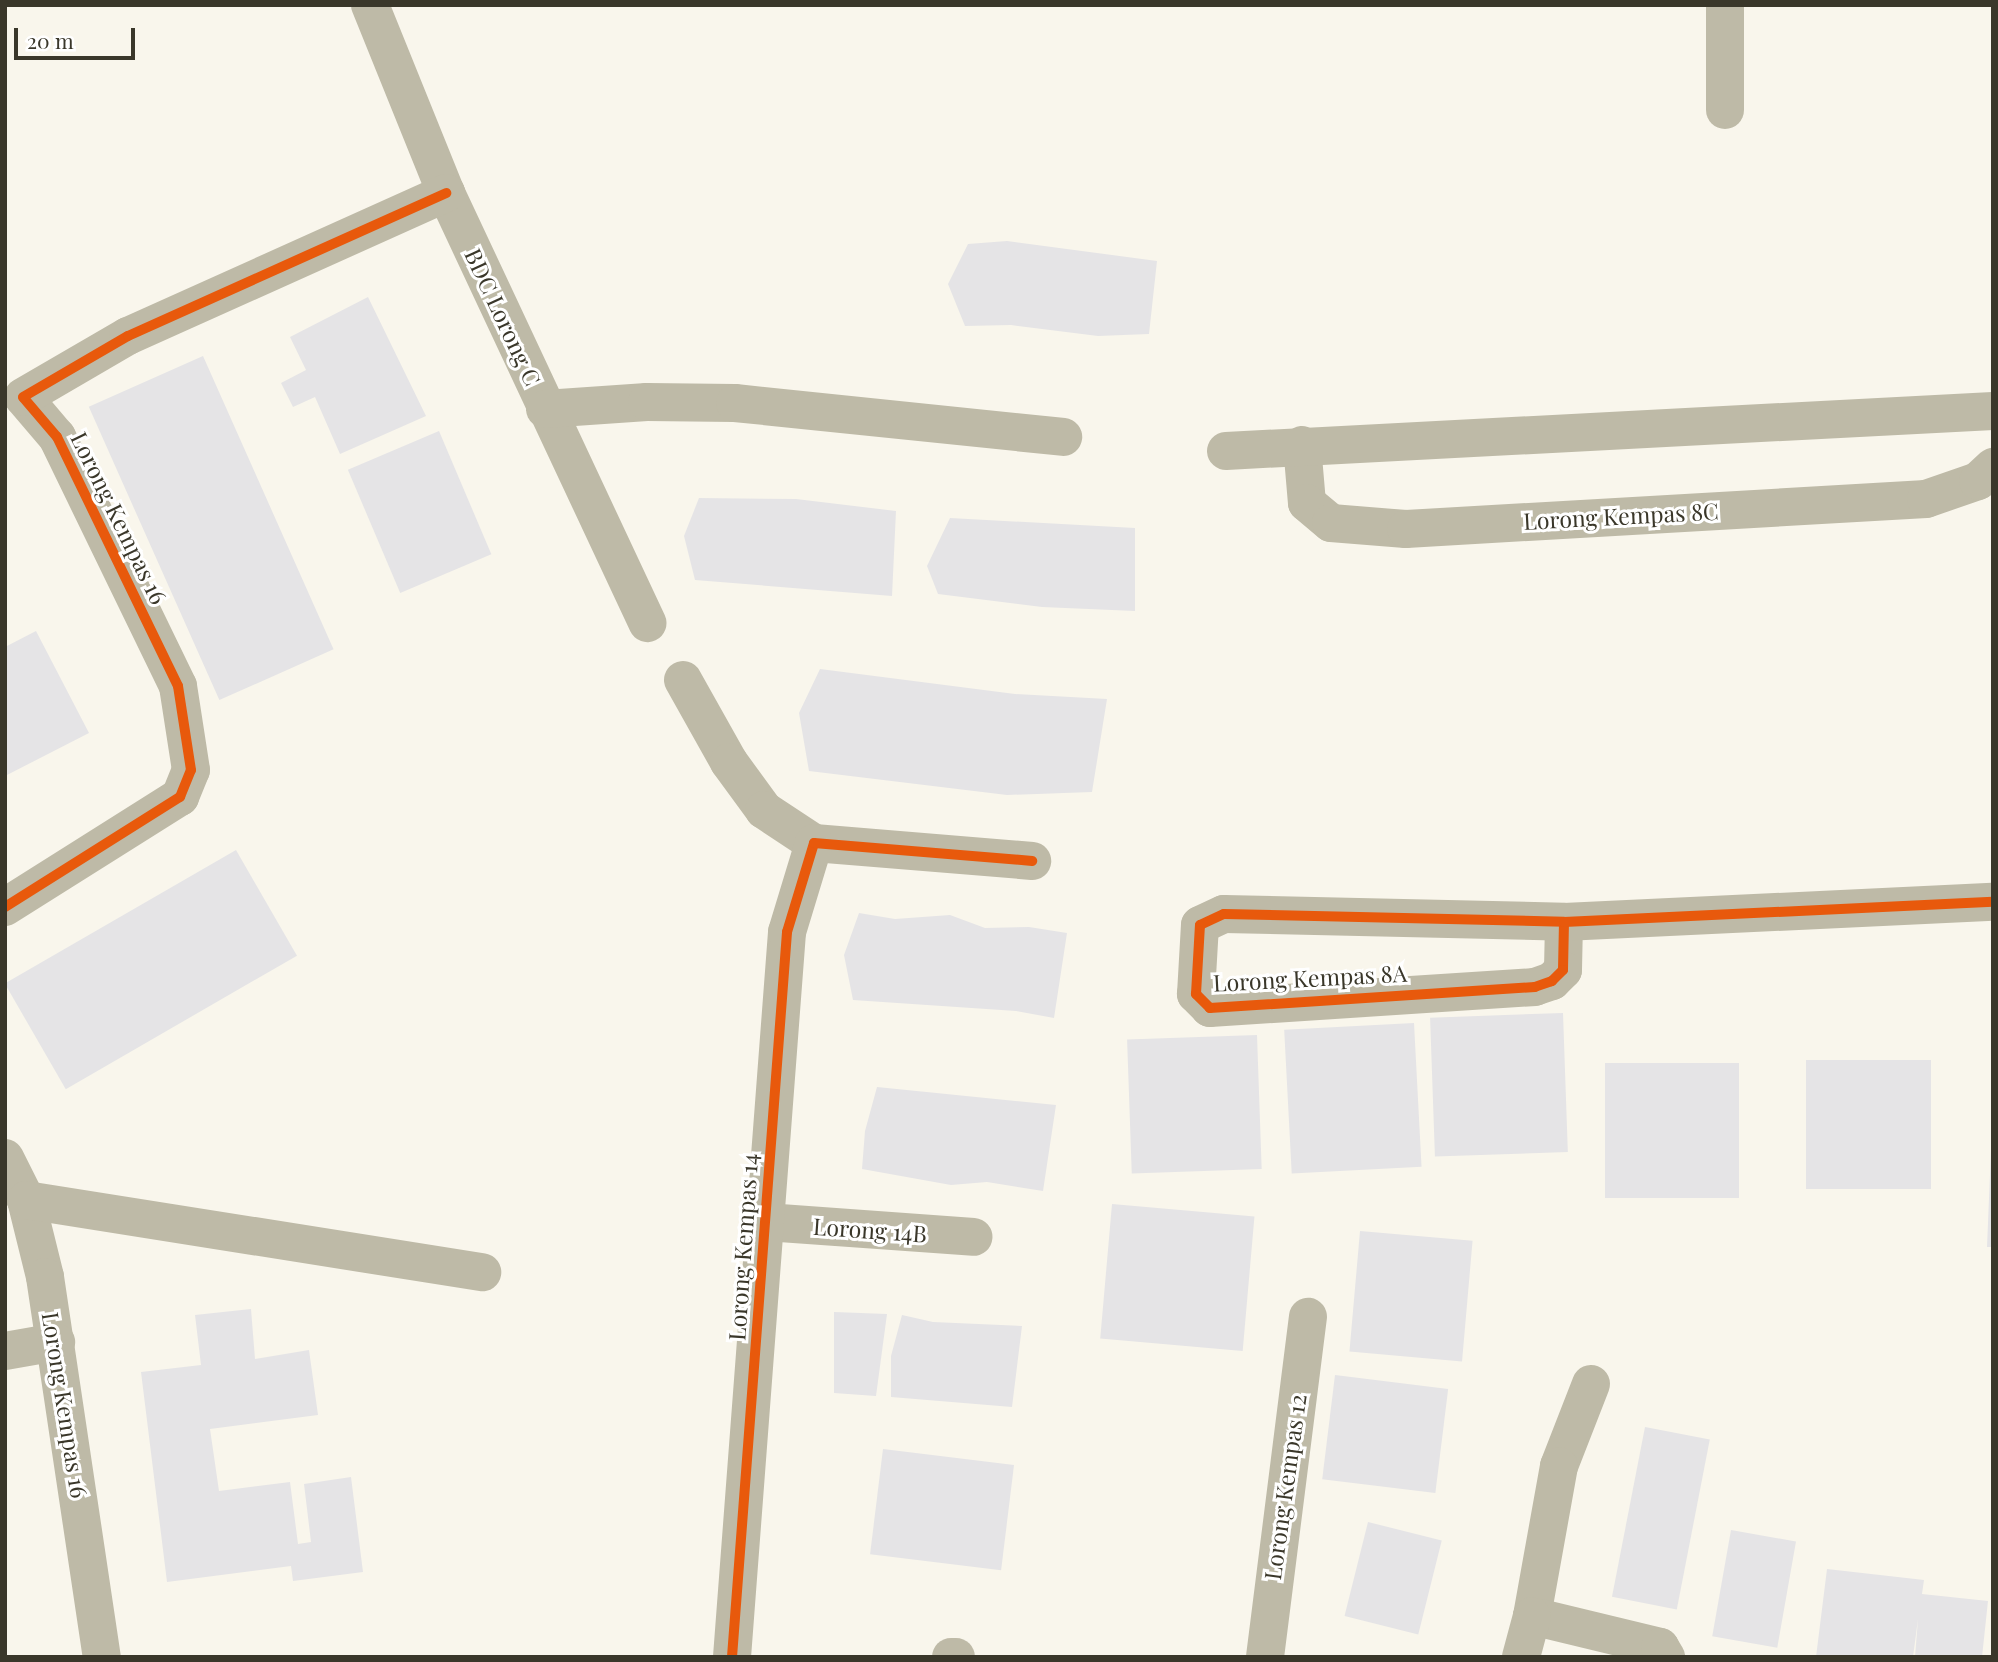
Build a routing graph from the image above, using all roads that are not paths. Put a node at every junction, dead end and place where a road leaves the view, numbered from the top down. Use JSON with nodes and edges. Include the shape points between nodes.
{"nodes":[{"id":1,"x":370,"y":5,"type":"edge"},
{"id":2,"x":1725,"y":5,"type":"edge"},
{"id":3,"x":1725,"y":110,"type":"dead end"},
{"id":4,"x":446,"y":193,"type":"junction"},
{"id":5,"x":14,"y":388,"type":"edge"},
{"id":6,"x":545,"y":409,"type":"junction"},
{"id":7,"x":1993,"y":411,"type":"edge"},
{"id":8,"x":1063,"y":436,"type":"dead end"},
{"id":9,"x":1302,"y":444,"type":"junction"},
{"id":10,"x":1226,"y":451,"type":"dead end"},
{"id":11,"x":1993,"y":467,"type":"edge"},
{"id":12,"x":647,"y":622,"type":"dead end"},
{"id":13,"x":683,"y":680,"type":"dead end"},
{"id":14,"x":814,"y":844,"type":"junction"},
{"id":15,"x":1032,"y":860,"type":"dead end"},
{"id":16,"x":1993,"y":902,"type":"edge"},
{"id":17,"x":5,"y":906,"type":"edge"},
{"id":18,"x":1564,"y":922,"type":"junction"},
{"id":19,"x":5,"y":1158,"type":"edge"},
{"id":20,"x":26,"y":1199,"type":"junction"},
{"id":21,"x":766,"y":1222,"type":"junction"},
{"id":22,"x":974,"y":1237,"type":"dead end"},
{"id":23,"x":482,"y":1272,"type":"dead end"},
{"id":24,"x":1308,"y":1317,"type":"dead end"},
{"id":25,"x":56,"y":1342,"type":"junction"},
{"id":26,"x":5,"y":1351,"type":"edge"},
{"id":27,"x":1591,"y":1384,"type":"dead end"},
{"id":28,"x":1532,"y":1616,"type":"junction"},
{"id":29,"x":102,"y":1657,"type":"edge"},
{"id":30,"x":732,"y":1657,"type":"edge"},
{"id":31,"x":1265,"y":1657,"type":"edge"},
{"id":32,"x":1521,"y":1657,"type":"edge"},
{"id":33,"x":1666,"y":1657,"type":"edge"}],
"edges":[{"from":1,"to":4,"type":"street","name":"BDC Lorong C"},
{"from":2,"to":3,"type":"street"},
{"from":4,"to":5,"type":"street","name":"Lorong Kempas 16"},
{"from":4,"to":6,"type":"street","name":"BDC Lorong C"},
{"from":5,"to":17,"type":"street","name":"Lorong Kempas 16","via":[[57,437],[178,686],[191,770],[180,797]]},
{"from":6,"to":8,"type":"street","via":[[647,402],[735,403]]},
{"from":6,"to":12,"type":"street","name":"BDC Lorong C"},
{"from":7,"to":9,"type":"street"},
{"from":9,"to":10,"type":"street"},
{"from":9,"to":11,"type":"street","name":"Lorong Kempas 8C","via":[[1307,503],[1331,523],[1406,529],[1926,499],[1978,481]]},
{"from":13,"to":14,"type":"street","via":[[729,762],[764,810]]},
{"from":14,"to":15,"type":"street"},
{"from":14,"to":21,"type":"street","name":"Lorong Kempas 14","via":[[787,933]]},
{"from":16,"to":18,"type":"street","name":"Lorong Kempas 8A"},
{"from":18,"to":18,"type":"street","name":"Lorong Kempas 8A","via":[[1224,914],[1200,925],[1196,994],[1210,1008],[1535,987],[1552,981],[1563,970]]},
{"from":19,"to":20,"type":"street","name":"Lorong Kempas 16"},
{"from":20,"to":23,"type":"street"},
{"from":20,"to":25,"type":"street","name":"Lorong Kempas 16"},
{"from":21,"to":22,"type":"street","name":"Lorong 14B"},
{"from":21,"to":30,"type":"street","name":"Lorong Kempas 14"},
{"from":24,"to":31,"type":"street","name":"Lorong Kempas 12"},
{"from":25,"to":26,"type":"street"},
{"from":25,"to":29,"type":"street","name":"Lorong Kempas 16"},
{"from":27,"to":28,"type":"street","via":[[1559,1466]]},
{"from":28,"to":32,"type":"street"},
{"from":28,"to":33,"type":"street","via":[[1660,1647]]}]}
